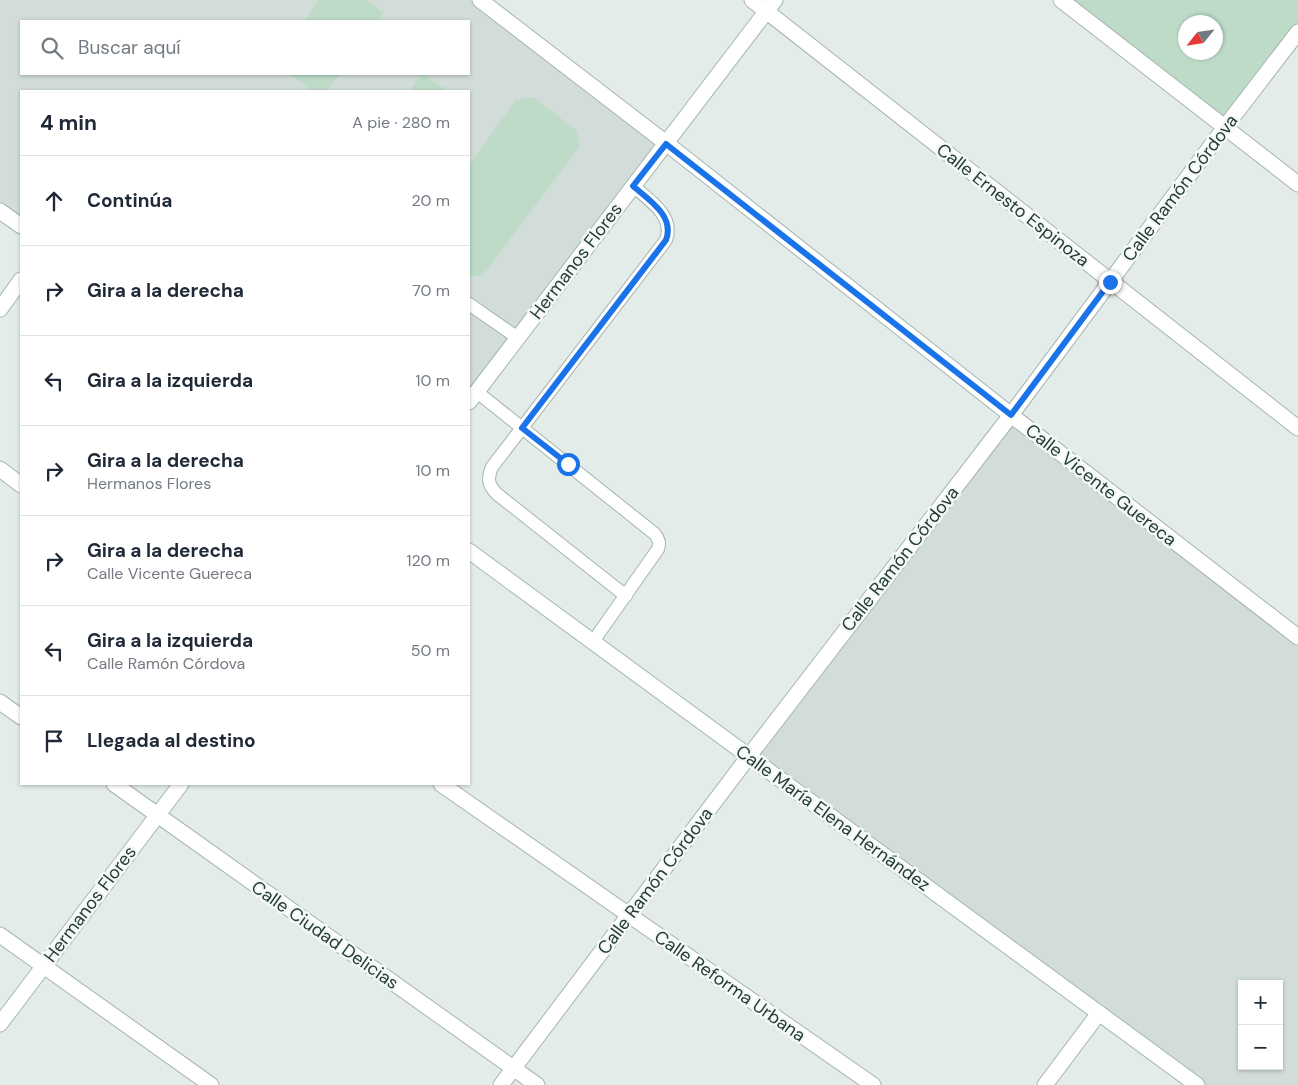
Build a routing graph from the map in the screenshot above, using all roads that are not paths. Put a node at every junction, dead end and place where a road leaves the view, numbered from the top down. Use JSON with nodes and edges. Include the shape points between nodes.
{"nodes":[{"id":1,"x":480,"y":0,"type":"edge"},
{"id":2,"x":752,"y":0,"type":"edge"},
{"id":3,"x":1061,"y":0,"type":"edge"},
{"id":4,"x":771,"y":6,"type":"edge"},
{"id":5,"x":1298,"y":32,"type":"edge"},
{"id":6,"x":1225,"y":126,"type":"junction"},
{"id":7,"x":666,"y":144,"type":"junction"},
{"id":8,"x":1298,"y":184,"type":"edge"},
{"id":9,"x":633,"y":186,"type":"junction"},
{"id":10,"x":0,"y":211,"type":"edge"},
{"id":11,"x":20,"y":225,"type":"edge"},
{"id":12,"x":20,"y":281,"type":"edge"},
{"id":13,"x":1110,"y":282,"type":"junction"},
{"id":14,"x":470,"y":305,"type":"edge"},
{"id":15,"x":0,"y":309,"type":"edge"},
{"id":16,"x":518,"y":338,"type":"junction"},
{"id":17,"x":473,"y":397,"type":"edge"},
{"id":18,"x":1011,"y":415,"type":"junction"},
{"id":19,"x":522,"y":428,"type":"junction"},
{"id":20,"x":1298,"y":428,"type":"edge"},
{"id":21,"x":0,"y":469,"type":"edge"},
{"id":22,"x":20,"y":484,"type":"edge"},
{"id":23,"x":470,"y":552,"type":"edge"},
{"id":24,"x":626,"y":596,"type":"junction"},
{"id":25,"x":1298,"y":637,"type":"edge"},
{"id":26,"x":592,"y":643,"type":"junction"},
{"id":27,"x":0,"y":702,"type":"edge"},
{"id":28,"x":20,"y":716,"type":"edge"},
{"id":29,"x":749,"y":756,"type":"junction"},
{"id":30,"x":115,"y":785,"type":"edge"},
{"id":31,"x":180,"y":785,"type":"edge"},
{"id":32,"x":441,"y":785,"type":"edge"},
{"id":33,"x":157,"y":815,"type":"junction"},
{"id":34,"x":628,"y":916,"type":"junction"},
{"id":35,"x":0,"y":935,"type":"edge"},
{"id":36,"x":44,"y":966,"type":"junction"},
{"id":37,"x":1099,"y":1013,"type":"junction"},
{"id":38,"x":0,"y":1024,"type":"edge"},
{"id":39,"x":514,"y":1068,"type":"junction"},
{"id":40,"x":211,"y":1085,"type":"edge"},
{"id":41,"x":501,"y":1085,"type":"edge"},
{"id":42,"x":537,"y":1085,"type":"edge"},
{"id":43,"x":873,"y":1085,"type":"edge"},
{"id":44,"x":1045,"y":1085,"type":"edge"},
{"id":45,"x":1197,"y":1085,"type":"edge"}],
"edges":[{"from":1,"to":7,"type":"street","name":"Calle Vicente Guereca"},
{"from":2,"to":4,"type":"street","name":"Calle Ernesto Espinoza"},
{"from":3,"to":6,"type":"street"},
{"from":4,"to":7,"type":"street","name":"Hermanos Flores"},
{"from":4,"to":13,"type":"street","name":"Calle Ernesto Espinoza"},
{"from":5,"to":6,"type":"street","name":"Calle Ramón Córdova"},
{"from":6,"to":8,"type":"street"},
{"from":6,"to":13,"type":"street","name":"Calle Ramón Córdova"},
{"from":7,"to":9,"type":"street","name":"Hermanos Flores"},
{"from":7,"to":18,"type":"street","name":"Calle Vicente Guereca"},
{"from":9,"to":16,"type":"street","name":"Hermanos Flores"},
{"from":9,"to":19,"type":"lane","via":[[666,220],[669,232],[666,240]]},
{"from":10,"to":11,"type":"street"},
{"from":12,"to":15,"type":"street"},
{"from":13,"to":18,"type":"street","name":"Calle Ramón Córdova"},
{"from":13,"to":20,"type":"street","name":"Calle Ernesto Espinoza"},
{"from":14,"to":16,"type":"lane"},
{"from":16,"to":17,"type":"street","name":"Hermanos Flores"},
{"from":17,"to":19,"type":"lane"},
{"from":18,"to":25,"type":"street","name":"Calle Vicente Guereca"},
{"from":18,"to":29,"type":"street","name":"Calle Ramón Córdova"},
{"from":19,"to":24,"type":"lane","via":[[656,534],[660,543],[658,549]]},
{"from":19,"to":24,"type":"lane","via":[[492,467],[488,476],[490,487]]},
{"from":21,"to":22,"type":"street"},
{"from":23,"to":26,"type":"street","name":"Calle María Elena Hernández"},
{"from":24,"to":26,"type":"lane"},
{"from":26,"to":29,"type":"street","name":"Calle María Elena Hernández"},
{"from":27,"to":28,"type":"street"},
{"from":29,"to":34,"type":"street","name":"Calle Ramón Córdova"},
{"from":29,"to":37,"type":"street","name":"Calle María Elena Hernández"},
{"from":30,"to":33,"type":"street","name":"Calle Ciudad Delicias"},
{"from":31,"to":33,"type":"street","name":"Hermanos Flores"},
{"from":32,"to":34,"type":"street","name":"Calle Reforma Urbana"},
{"from":33,"to":36,"type":"street","name":"Hermanos Flores"},
{"from":33,"to":39,"type":"street","name":"Calle Ciudad Delicias"},
{"from":34,"to":39,"type":"street","name":"Calle Ramón Córdova"},
{"from":34,"to":43,"type":"street","name":"Calle Reforma Urbana"},
{"from":35,"to":36,"type":"street"},
{"from":36,"to":38,"type":"street","name":"Hermanos Flores"},
{"from":36,"to":40,"type":"street"},
{"from":37,"to":44,"type":"street"},
{"from":37,"to":45,"type":"street","name":"Calle María Elena Hernández"},
{"from":39,"to":41,"type":"street","name":"Calle Ramón Córdova"},
{"from":39,"to":42,"type":"street","name":"Calle Ciudad Delicias"}]}
